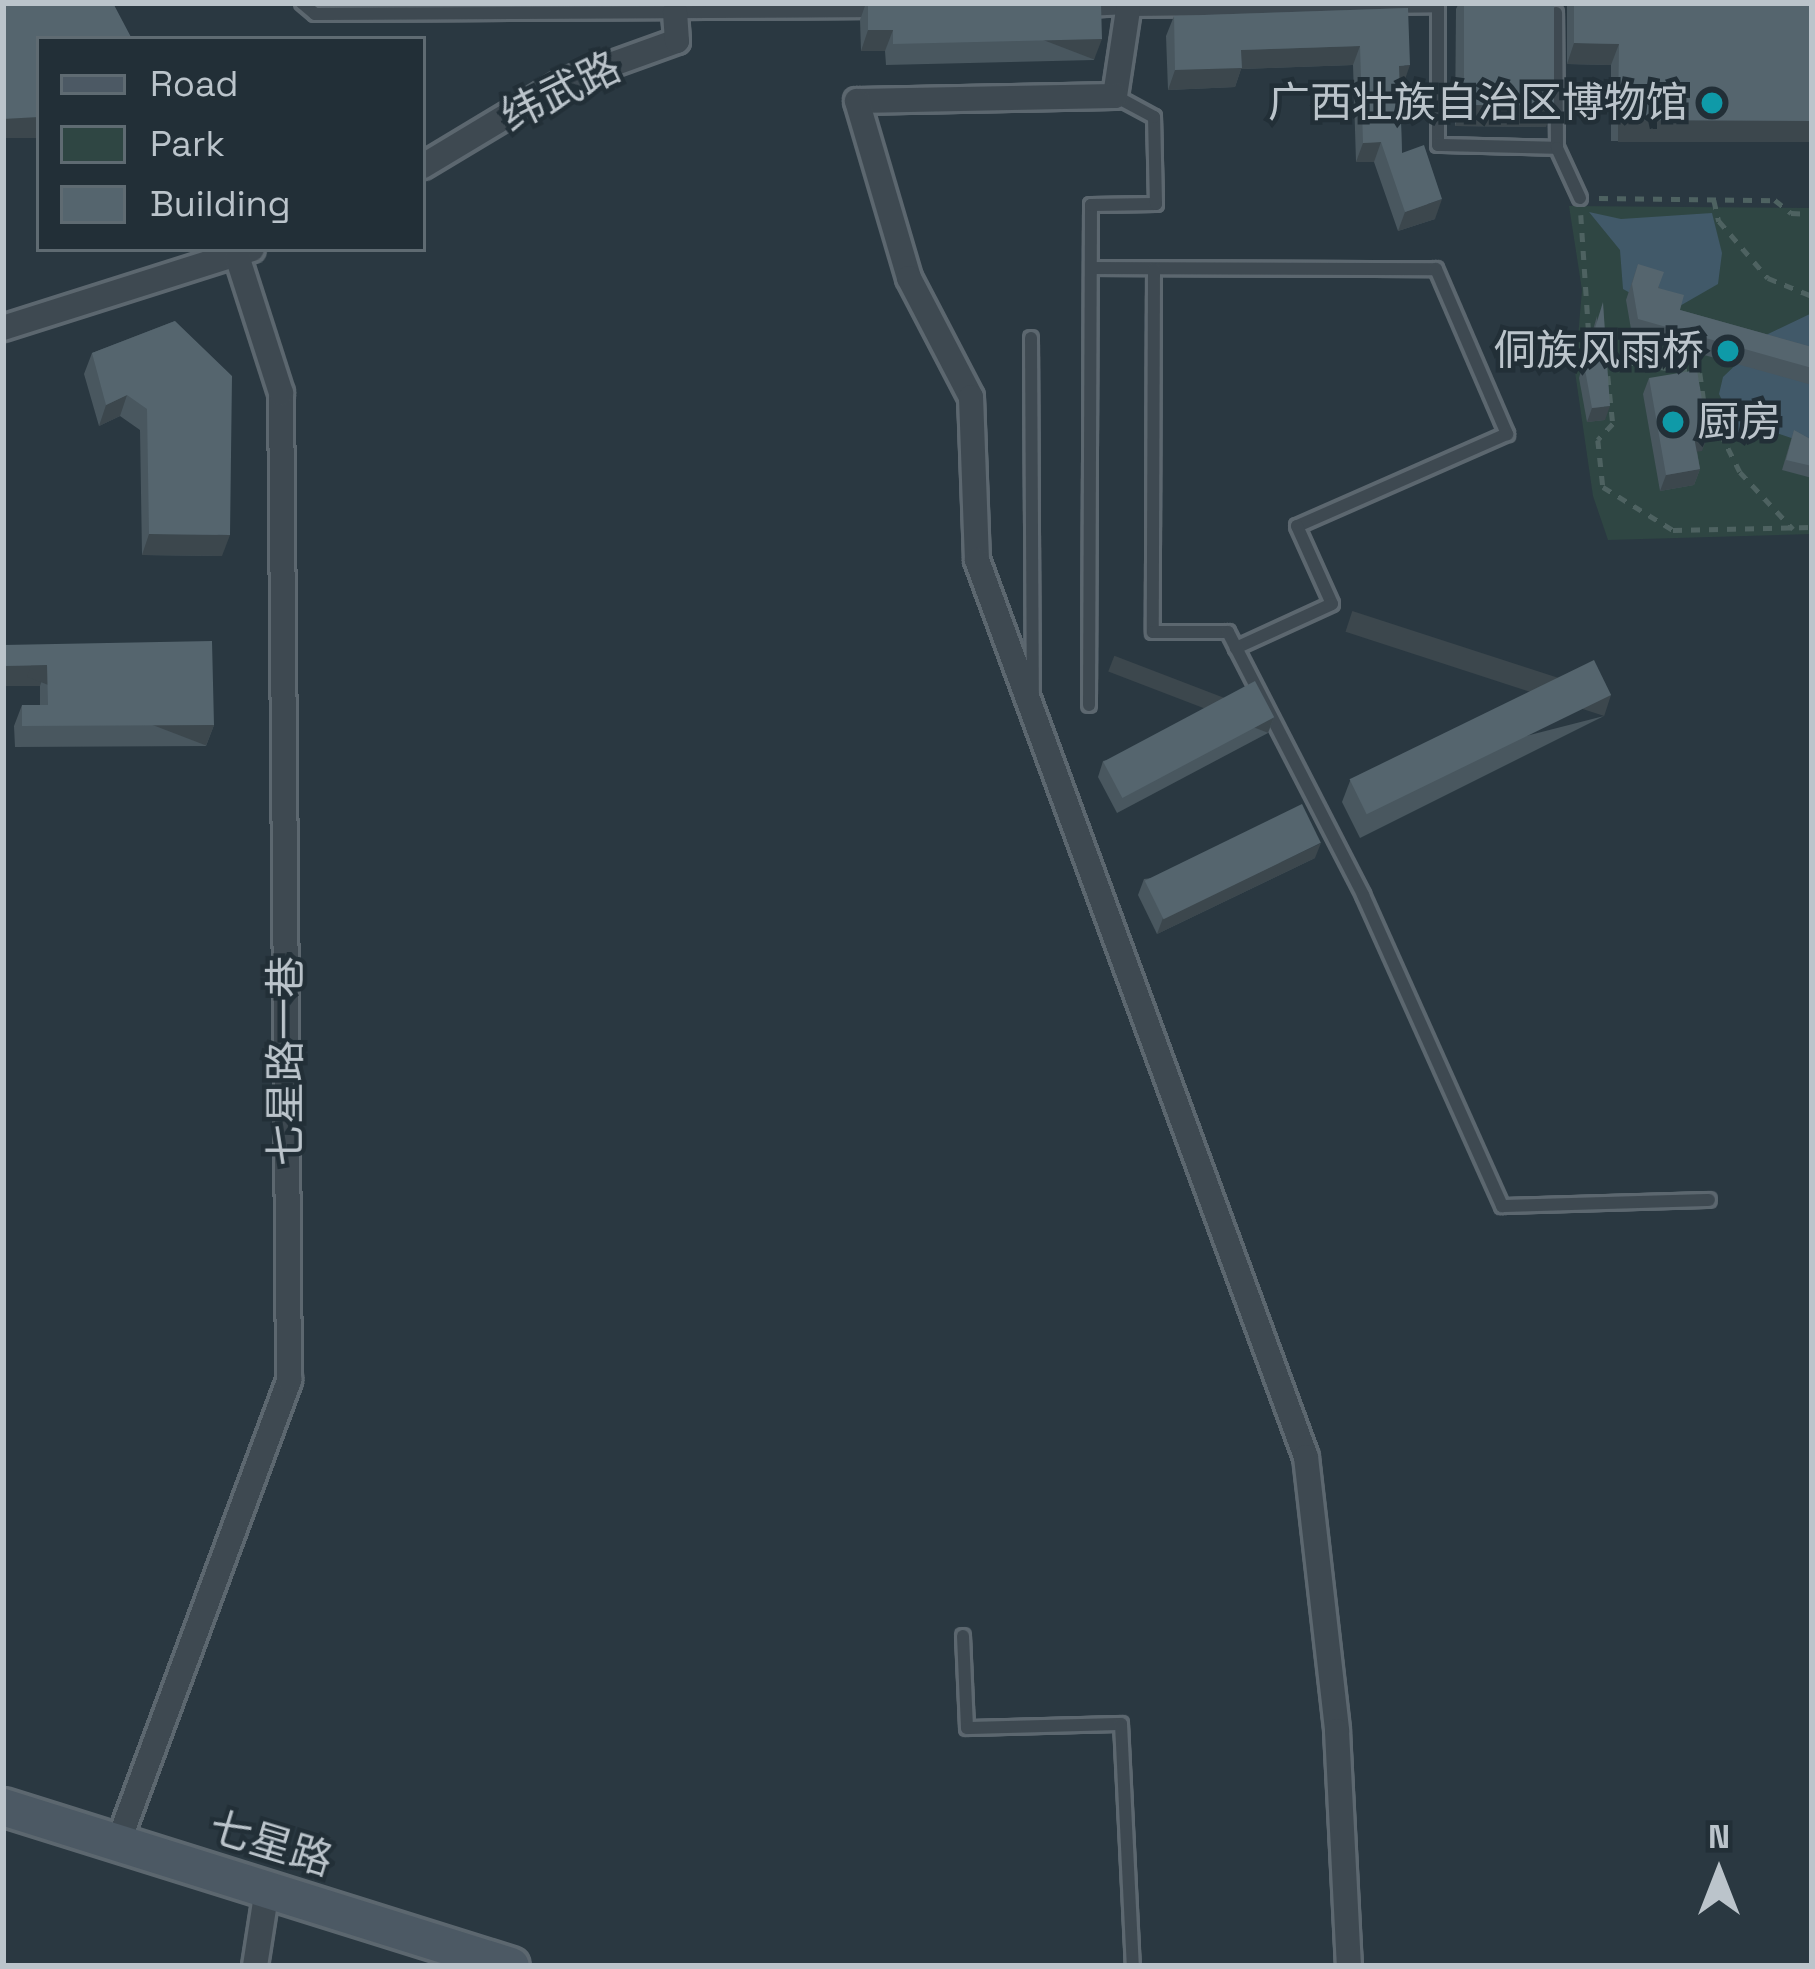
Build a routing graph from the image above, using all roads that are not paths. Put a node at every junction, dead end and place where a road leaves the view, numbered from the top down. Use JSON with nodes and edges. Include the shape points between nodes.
{"nodes":[{"id":1,"x":302,"y":3,"type":"edge"},
{"id":2,"x":1438,"y":4,"type":"edge"},
{"id":3,"x":1128,"y":7,"type":"edge"},
{"id":4,"x":1057,"y":10,"type":"edge"},
{"id":5,"x":890,"y":11,"type":"edge"},
{"id":6,"x":676,"y":12,"type":"junction"},
{"id":7,"x":1556,"y":13,"type":"edge"},
{"id":8,"x":1115,"y":96,"type":"junction"},
{"id":9,"x":1557,"y":148,"type":"junction"},
{"id":10,"x":426,"y":164,"type":"edge"},
{"id":11,"x":1580,"y":198,"type":"road end"},
{"id":12,"x":244,"y":252,"type":"edge"},
{"id":13,"x":1090,"y":268,"type":"junction"},
{"id":14,"x":1154,"y":268,"type":"junction"},
{"id":15,"x":3,"y":328,"type":"edge"},
{"id":16,"x":1031,"y":338,"type":"dead end"},
{"id":17,"x":1236,"y":648,"type":"junction"},
{"id":18,"x":1089,"y":705,"type":"dead end"},
{"id":19,"x":1033,"y":712,"type":"junction"},
{"id":20,"x":1709,"y":1200,"type":"dead end"},
{"id":21,"x":963,"y":1636,"type":"dead end"},
{"id":22,"x":3,"y":1808,"type":"edge"},
{"id":23,"x":118,"y":1843,"type":"junction"},
{"id":24,"x":267,"y":1889,"type":"junction"},
{"id":25,"x":255,"y":1966,"type":"edge"},
{"id":26,"x":511,"y":1966,"type":"edge"},
{"id":27,"x":1133,"y":1966,"type":"edge"},
{"id":28,"x":1349,"y":1966,"type":"edge"}],
"edges":[{"from":1,"to":6,"type":"lane","via":[[315,14]]},
{"from":2,"to":3,"type":"lane"},
{"from":2,"to":9,"type":"lane","via":[[1438,145]]},
{"from":3,"to":4,"type":"lane"},
{"from":3,"to":8,"type":"street"},
{"from":5,"to":6,"type":"lane"},
{"from":6,"to":10,"type":"street","name":"纬武路","via":[[677,41],[563,82]]},
{"from":7,"to":9,"type":"lane"},
{"from":8,"to":13,"type":"lane","via":[[1154,117],[1156,204],[1090,205]]},
{"from":8,"to":19,"type":"street","via":[[857,101],[910,278],[971,397],[977,560]]},
{"from":9,"to":11,"type":"lane"},
{"from":12,"to":15,"type":"street"},
{"from":12,"to":23,"type":"street","name":"七星路一巷","via":[[280,394],[289,1380]]},
{"from":13,"to":14,"type":"lane"},
{"from":13,"to":18,"type":"lane"},
{"from":14,"to":17,"type":"lane","via":[[1153,632],[1228,632]]},
{"from":14,"to":17,"type":"lane","via":[[1436,269],[1507,434],[1297,526],[1332,604]]},
{"from":16,"to":19,"type":"lane"},
{"from":17,"to":20,"type":"lane","via":[[1363,896],[1502,1206]]},
{"from":19,"to":28,"type":"street","via":[[1306,1457],[1337,1731]]},
{"from":21,"to":27,"type":"lane","via":[[967,1729],[1121,1724]]},
{"from":22,"to":23,"type":"main road","name":"七星路"},
{"from":23,"to":24,"type":"main road","name":"七星路"},
{"from":24,"to":25,"type":"street"},
{"from":24,"to":26,"type":"main road","name":"七星路"}]}
